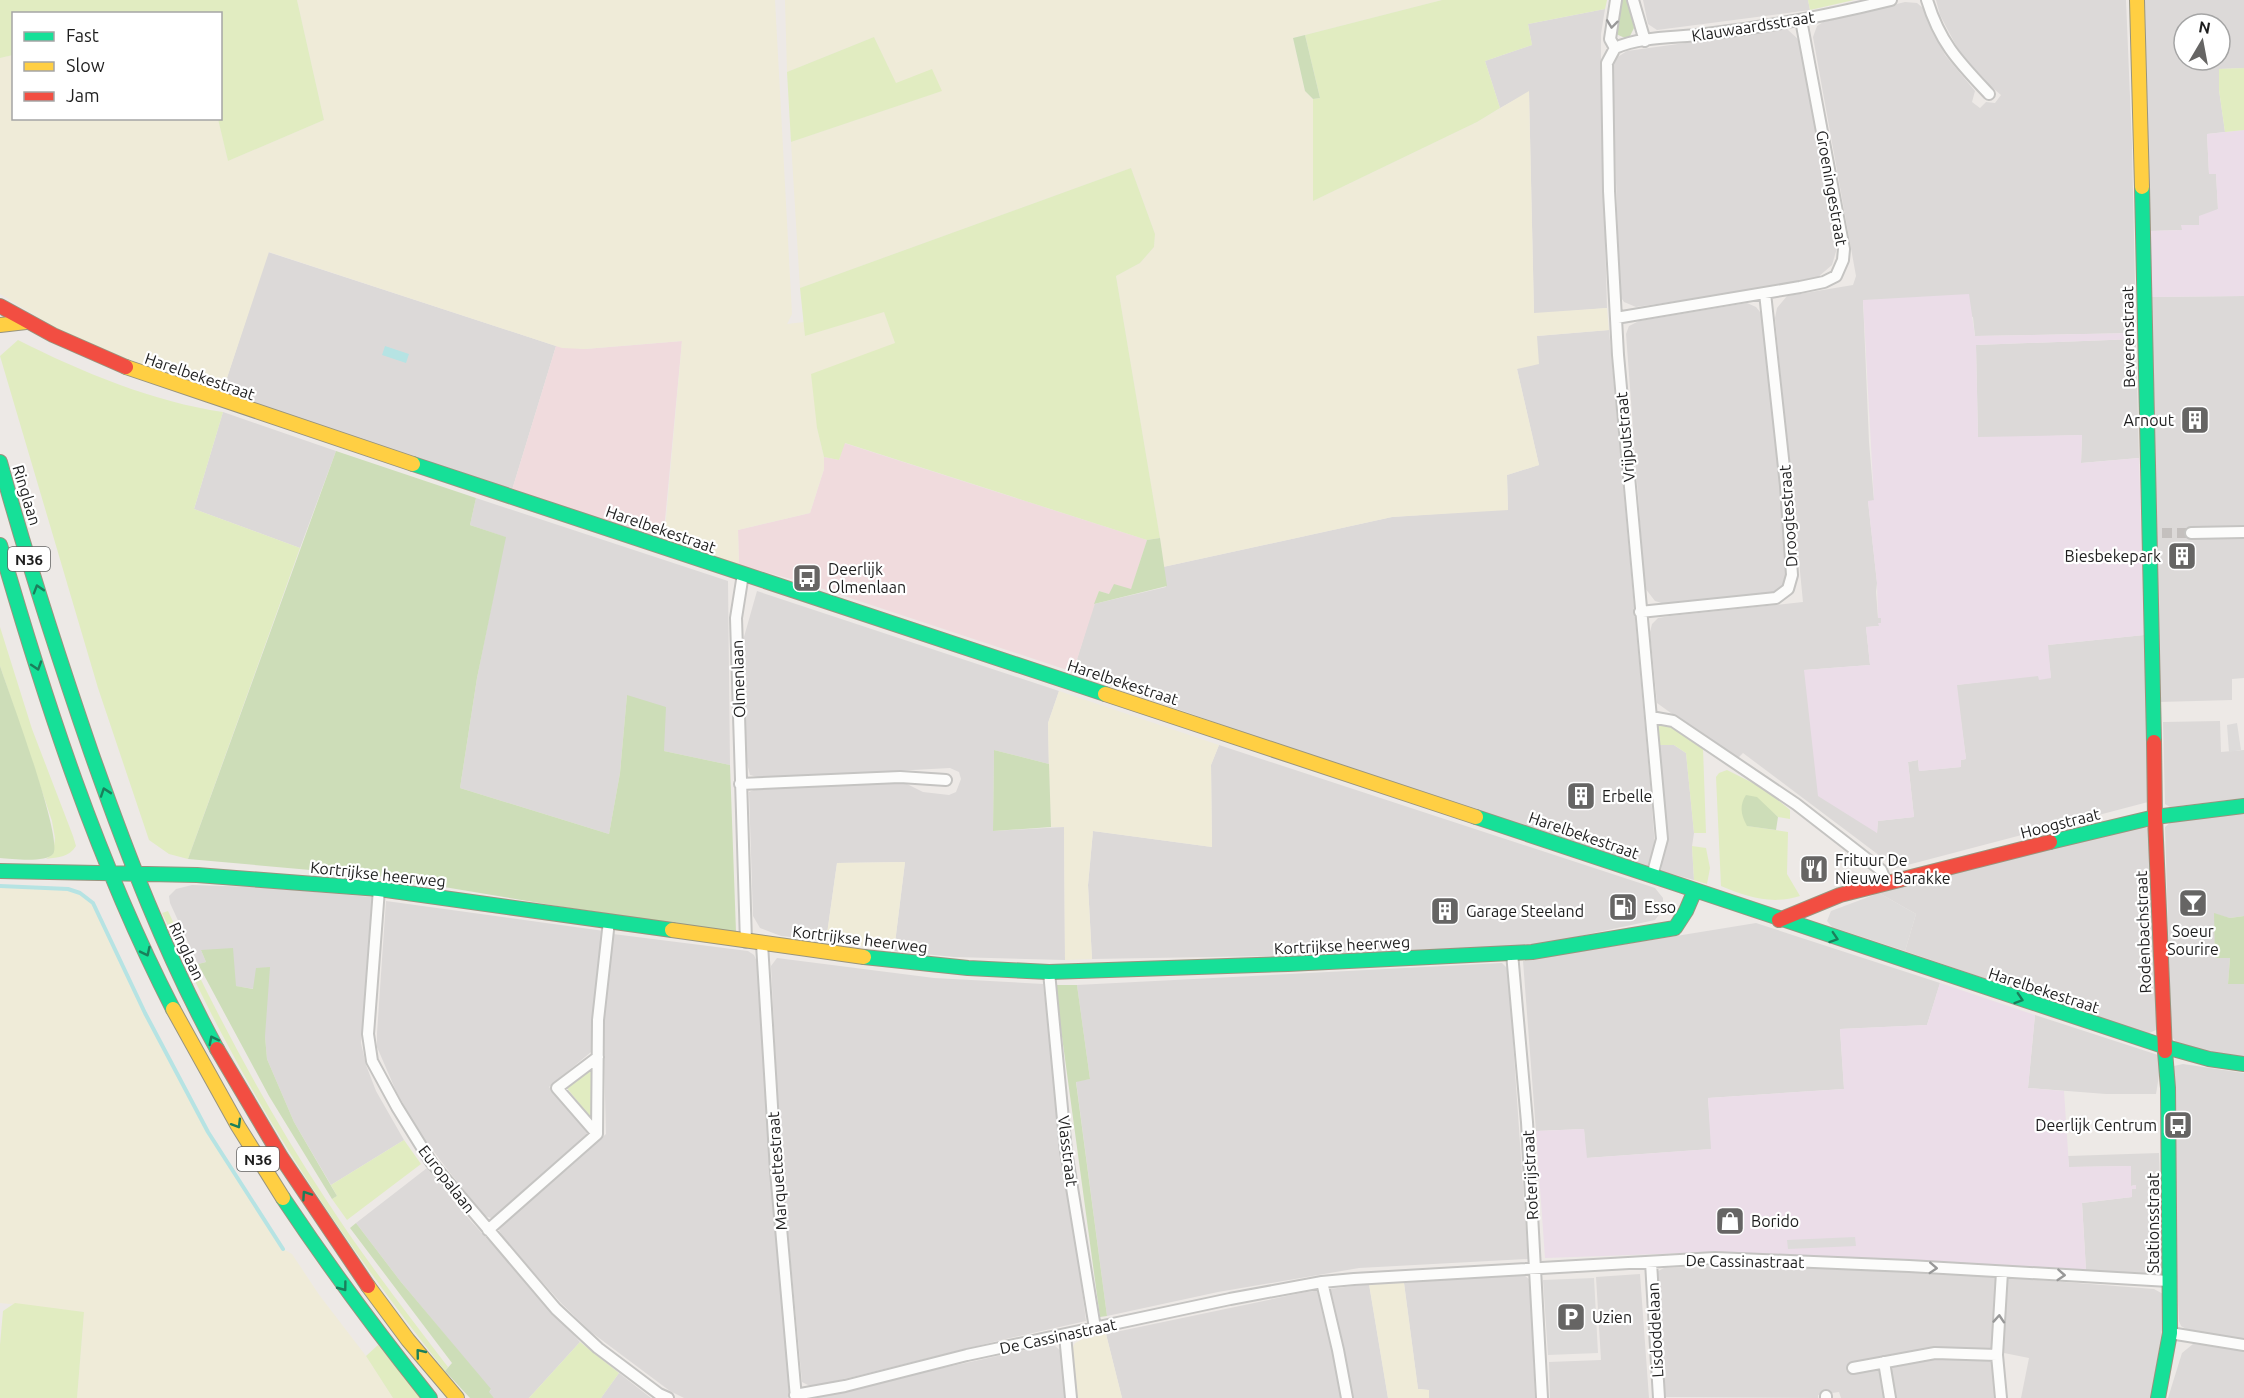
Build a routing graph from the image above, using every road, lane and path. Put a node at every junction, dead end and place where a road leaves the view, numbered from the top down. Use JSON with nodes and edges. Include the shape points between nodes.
{"nodes":[{"id":1,"x":1616,"y":0,"type":"edge"},
{"id":2,"x":1633,"y":0,"type":"edge"},
{"id":3,"x":1891,"y":0,"type":"edge"},
{"id":4,"x":1927,"y":0,"type":"edge"},
{"id":5,"x":2137,"y":0,"type":"edge"},
{"id":6,"x":1802,"y":20,"type":"junction"},
{"id":7,"x":1645,"y":41,"type":"junction"},
{"id":8,"x":1615,"y":48,"type":"junction"},
{"id":9,"x":1989,"y":94,"type":"dead end"},
{"id":10,"x":1765,"y":293,"type":"junction"},
{"id":11,"x":0,"y":306,"type":"edge"},
{"id":12,"x":1616,"y":318,"type":"junction"},
{"id":13,"x":26,"y":322,"type":"junction"},
{"id":14,"x":0,"y":325,"type":"edge"},
{"id":15,"x":0,"y":462,"type":"edge"},
{"id":16,"x":2244,"y":532,"type":"edge"},
{"id":17,"x":2191,"y":533,"type":"tunnel mouth"},
{"id":18,"x":0,"y":545,"type":"edge"},
{"id":19,"x":743,"y":574,"type":"junction"},
{"id":20,"x":1640,"y":612,"type":"junction"},
{"id":21,"x":1651,"y":717,"type":"junction"},
{"id":22,"x":946,"y":780,"type":"dead end"},
{"id":23,"x":740,"y":784,"type":"junction"},
{"id":24,"x":2244,"y":806,"type":"edge"},
{"id":25,"x":2155,"y":817,"type":"junction"},
{"id":26,"x":0,"y":871,"type":"edge"},
{"id":27,"x":110,"y":872,"type":"junction"},
{"id":28,"x":135,"y":873,"type":"junction"},
{"id":29,"x":1652,"y":876,"type":"junction"},
{"id":30,"x":1886,"y":882,"type":"junction"},
{"id":31,"x":379,"y":889,"type":"junction"},
{"id":32,"x":1695,"y":890,"type":"junction"},
{"id":33,"x":1779,"y":920,"type":"junction"},
{"id":34,"x":609,"y":921,"type":"junction"},
{"id":35,"x":746,"y":942,"type":"junction"},
{"id":36,"x":762,"y":944,"type":"junction"},
{"id":37,"x":1512,"y":953,"type":"junction"},
{"id":38,"x":1049,"y":972,"type":"junction"},
{"id":39,"x":2166,"y":1047,"type":"junction"},
{"id":40,"x":598,"y":1057,"type":"junction"},
{"id":41,"x":2244,"y":1064,"type":"edge"},
{"id":42,"x":597,"y":1134,"type":"junction"},
{"id":43,"x":488,"y":1230,"type":"junction"},
{"id":44,"x":1651,"y":1262,"type":"junction"},
{"id":45,"x":1534,"y":1268,"type":"junction"},
{"id":46,"x":2002,"y":1272,"type":"junction"},
{"id":47,"x":2169,"y":1281,"type":"junction"},
{"id":48,"x":1322,"y":1282,"type":"junction"},
{"id":49,"x":1095,"y":1328,"type":"junction"},
{"id":50,"x":2170,"y":1334,"type":"junction"},
{"id":51,"x":1065,"y":1335,"type":"junction"},
{"id":52,"x":2244,"y":1345,"type":"edge"},
{"id":53,"x":1997,"y":1355,"type":"junction"},
{"id":54,"x":1884,"y":1362,"type":"junction"},
{"id":55,"x":1853,"y":1368,"type":"dead end"},
{"id":56,"x":795,"y":1396,"type":"edge"},
{"id":57,"x":430,"y":1398,"type":"edge"},
{"id":58,"x":457,"y":1398,"type":"edge"},
{"id":59,"x":668,"y":1398,"type":"edge"},
{"id":60,"x":1071,"y":1398,"type":"edge"},
{"id":61,"x":1347,"y":1398,"type":"edge"},
{"id":62,"x":1542,"y":1398,"type":"edge"},
{"id":63,"x":1659,"y":1398,"type":"edge"},
{"id":64,"x":1890,"y":1398,"type":"edge"},
{"id":65,"x":2001,"y":1398,"type":"edge"},
{"id":66,"x":2158,"y":1398,"type":"edge"}],
"edges":[{"from":1,"to":8,"type":"street","name":"Vrijputstraat","one_way":true,"via":[[1610,39]]},
{"from":2,"to":7,"type":"street"},
{"from":3,"to":6,"type":"street","name":"Klauwaardsstraat"},
{"from":4,"to":9,"type":"street","via":[[1945,45]]},
{"from":5,"to":25,"type":"street","name":"Beverenstraat","via":[[2156,533]]},
{"from":6,"to":7,"type":"street","name":"Klauwaardsstraat"},
{"from":6,"to":10,"type":"street","name":"Groeningestraat","via":[[1843,260],[1836,276],[1824,282]]},
{"from":7,"to":8,"type":"street","name":"Klauwaardsstraat"},
{"from":8,"to":12,"type":"street","name":"Vrijputstraat","via":[[1607,63]]},
{"from":10,"to":12,"type":"street","name":"Groeningestraat"},
{"from":10,"to":20,"type":"street","name":"Droogtestraat","via":[[1786,486],[1792,575],[1788,589],[1776,598]]},
{"from":11,"to":13,"type":"street","name":"Harelbekestraat"},
{"from":12,"to":20,"type":"street","name":"Vrijputstraat"},
{"from":13,"to":14,"type":"street"},
{"from":13,"to":19,"type":"street","name":"Harelbekestraat","via":[[121,366]]},
{"from":28,"to":15,"type":"street","name":"Ringlaan","number":"N36","one_way":true,"via":[[70,694]]},
{"from":16,"to":17,"type":"street"},
{"from":18,"to":27,"type":"street","number":"N36","one_way":true,"via":[[62,741]]},
{"from":19,"to":23,"type":"street","name":"Olmenlaan","via":[[736,618]]},
{"from":19,"to":29,"type":"street","name":"Harelbekestraat"},
{"from":20,"to":21,"type":"street","name":"Vrijputstraat"},
{"from":21,"to":29,"type":"street","name":"Vrijputstraat","via":[[1662,839]]},
{"from":21,"to":30,"type":"street","via":[[1673,721],[1796,804],[1881,870]]},
{"from":22,"to":23,"type":"street","via":[[900,777]]},
{"from":23,"to":35,"type":"street","name":"Olmenlaan"},
{"from":24,"to":25,"type":"street","name":"Hoogstraat"},
{"from":25,"to":30,"type":"street","name":"Hoogstraat"},
{"from":25,"to":39,"type":"street","name":"Rodenbachstraat"},
{"from":26,"to":27,"type":"street","name":"Kortrijkse heerweg"},
{"from":27,"to":28,"type":"street","name":"Kortrijkse heerweg"},
{"from":27,"to":57,"type":"street","number":"N36","one_way":true,"via":[[170,1001],[233,1118],[339,1282]]},
{"from":28,"to":31,"type":"street","name":"Kortrijkse heerweg"},
{"from":58,"to":28,"type":"street","name":"Ringlaan","number":"N36","one_way":true,"via":[[394,1321],[285,1163],[220,1054],[150,912]]},
{"from":29,"to":32,"type":"street","name":"Harelbekestraat"},
{"from":30,"to":33,"type":"street","name":"Hoogstraat","via":[[1840,895]]},
{"from":31,"to":34,"type":"street","name":"Kortrijkse heerweg"},
{"from":31,"to":43,"type":"street","name":"Europalaan","via":[[368,1034],[372,1061],[431,1161]]},
{"from":32,"to":33,"type":"street","name":"Harelbekestraat"},
{"from":32,"to":37,"type":"street","name":"Kortrijkse heerweg","via":[[1675,928]]},
{"from":33,"to":39,"type":"street","name":"Harelbekestraat","one_way":true},
{"from":34,"to":35,"type":"street","name":"Kortrijkse heerweg"},
{"from":34,"to":40,"type":"street"},
{"from":35,"to":36,"type":"street","name":"Kortrijkse heerweg"},
{"from":36,"to":38,"type":"street","name":"Kortrijkse heerweg","via":[[898,962]]},
{"from":36,"to":56,"type":"street","name":"Marquettestraat"},
{"from":37,"to":38,"type":"street","name":"Kortrijkse heerweg"},
{"from":37,"to":45,"type":"street","name":"Roterijstraat","via":[[1527,1122]]},
{"from":38,"to":49,"type":"street","name":"Vlasstraat","via":[[1066,1151]]},
{"from":39,"to":41,"type":"street","name":"Harelbekestraat"},
{"from":39,"to":47,"type":"street","name":"Stationsstraat"},
{"from":40,"to":42,"type":"street"},
{"from":40,"to":42,"type":"street","via":[[557,1088]]},
{"from":42,"to":43,"type":"street"},
{"from":43,"to":59,"type":"street","name":"Europalaan","via":[[564,1317]]},
{"from":44,"to":45,"type":"street","name":"De Cassinastraat"},
{"from":44,"to":46,"type":"street","name":"De Cassinastraat","one_way":true,"via":[[1715,1258]]},
{"from":44,"to":63,"type":"street","name":"Lisdoddelaan"},
{"from":45,"to":48,"type":"street","name":"De Cassinastraat"},
{"from":45,"to":62,"type":"street","name":"Roterijstraat"},
{"from":46,"to":47,"type":"street","name":"De Cassinastraat","one_way":true},
{"from":53,"to":46,"type":"street","one_way":true},
{"from":47,"to":50,"type":"street","name":"Stationsstraat"},
{"from":48,"to":49,"type":"street","name":"De Cassinastraat"},
{"from":48,"to":61,"type":"street"},
{"from":49,"to":51,"type":"street","name":"De Cassinastraat"},
{"from":50,"to":52,"type":"street"},
{"from":50,"to":66,"type":"street","name":"Stationsstraat"},
{"from":51,"to":56,"type":"street","name":"De Cassinastraat"},
{"from":51,"to":60,"type":"street"},
{"from":53,"to":54,"type":"street","via":[[1945,1352]]},
{"from":53,"to":65,"type":"street"},
{"from":54,"to":55,"type":"street"},
{"from":54,"to":64,"type":"street"}]}
